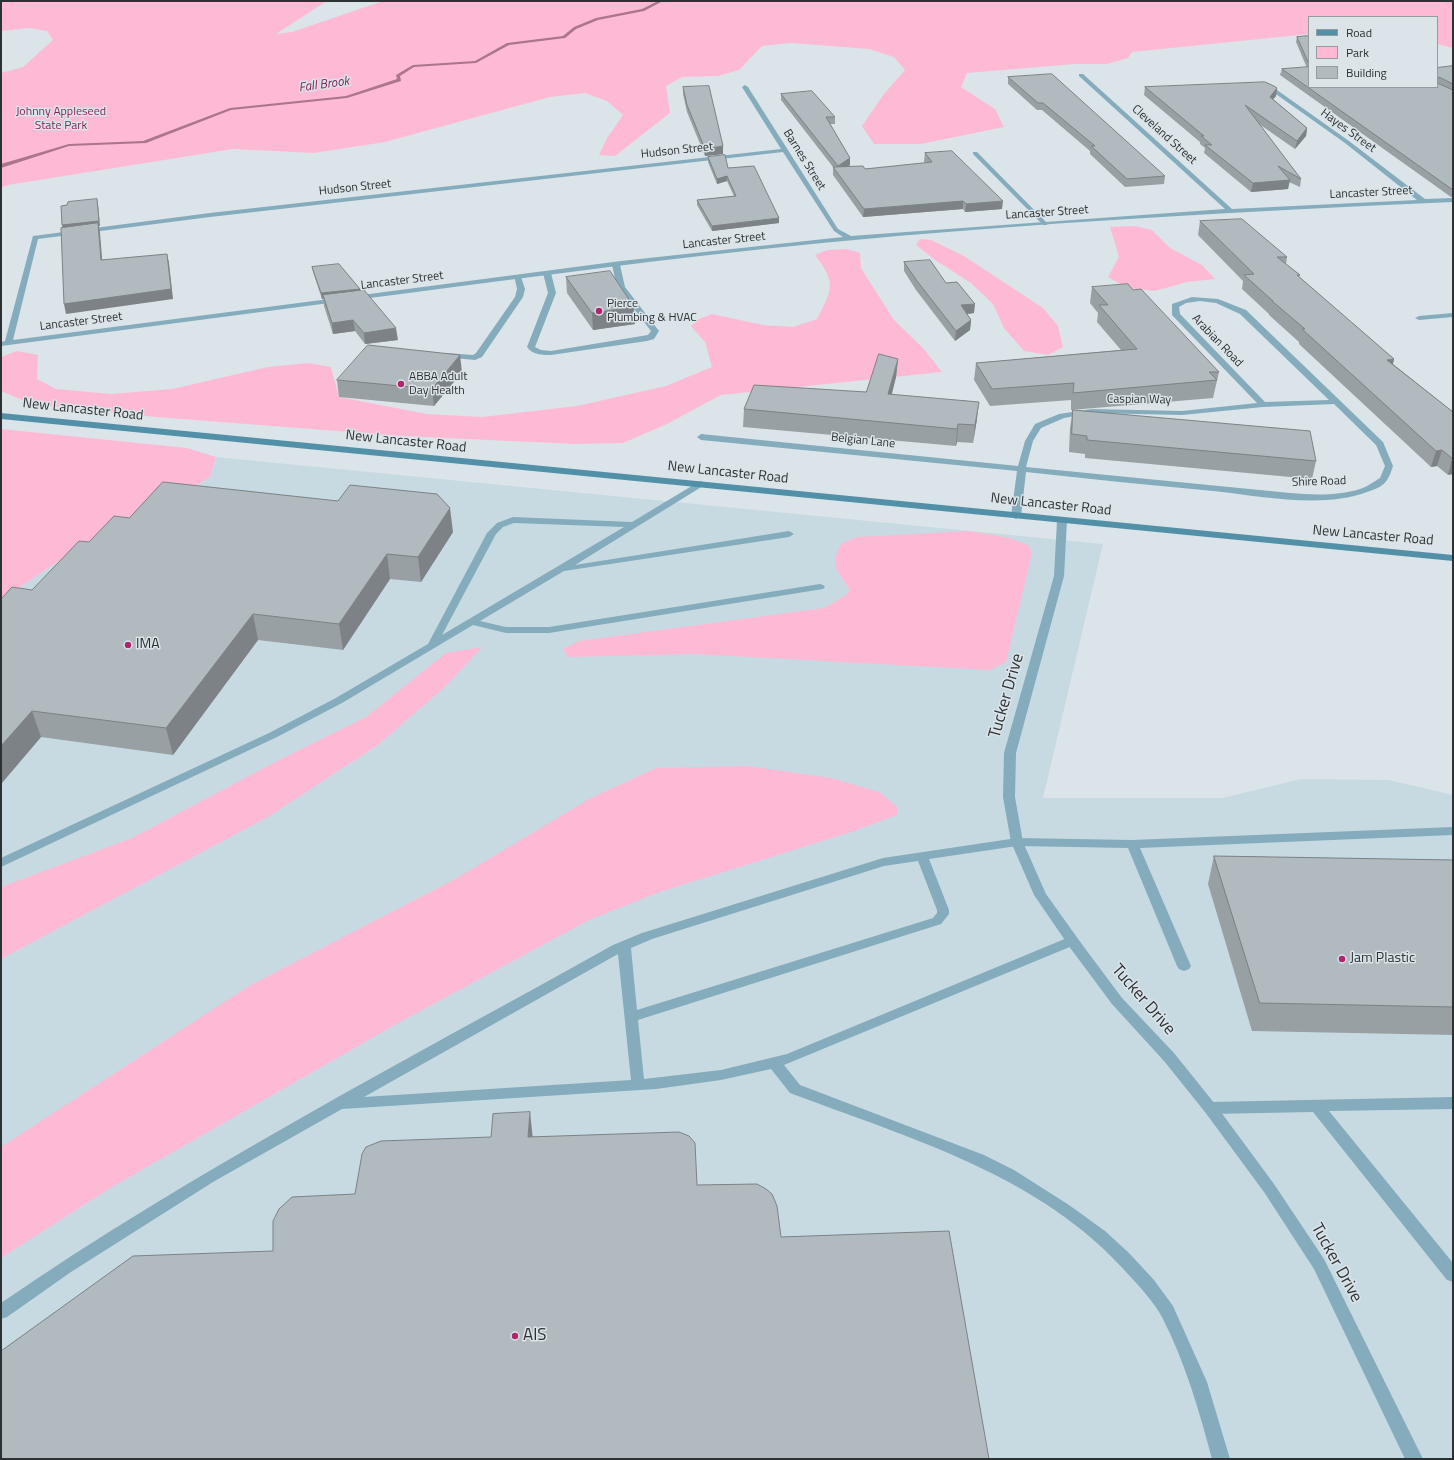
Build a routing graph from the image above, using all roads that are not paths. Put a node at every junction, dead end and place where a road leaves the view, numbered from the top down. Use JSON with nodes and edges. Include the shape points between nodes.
{"nodes":[{"id":1,"x":1081,"y":75,"type":"dead end"},
{"id":2,"x":1257,"y":83,"type":"edge"},
{"id":3,"x":745,"y":87,"type":"dead end"},
{"id":4,"x":785,"y":150,"type":"junction"},
{"id":5,"x":975,"y":153,"type":"dead end"},
{"id":6,"x":1453,"y":200,"type":"edge"},
{"id":7,"x":1422,"y":201,"type":"junction"},
{"id":8,"x":1232,"y":211,"type":"junction"},
{"id":9,"x":1045,"y":224,"type":"junction"},
{"id":10,"x":852,"y":239,"type":"junction"},
{"id":11,"x":616,"y":265,"type":"junction"},
{"id":12,"x":547,"y":273,"type":"junction"},
{"id":13,"x":517,"y":277,"type":"junction"},
{"id":14,"x":1195,"y":299,"type":"joint"},
{"id":15,"x":1453,"y":316,"type":"edge"},
{"id":16,"x":1419,"y":318,"type":"dead end"},
{"id":17,"x":9,"y":342,"type":"junction"},
{"id":18,"x":1,"y":344,"type":"edge"},
{"id":19,"x":440,"y":355,"type":"edge"},
{"id":20,"x":1336,"y":402,"type":"junction"},
{"id":21,"x":1263,"y":405,"type":"junction"},
{"id":22,"x":1,"y":416,"type":"edge"},
{"id":23,"x":701,"y":437,"type":"dead end"},
{"id":24,"x":1023,"y":469,"type":"junction"},
{"id":25,"x":700,"y":484,"type":"junction"},
{"id":26,"x":1016,"y":516,"type":"junction"},
{"id":27,"x":1062,"y":521,"type":"junction"},
{"id":28,"x":634,"y":526,"type":"junction"},
{"id":29,"x":789,"y":534,"type":"dead end"},
{"id":30,"x":1453,"y":558,"type":"edge"},
{"id":31,"x":560,"y":570,"type":"junction"},
{"id":32,"x":820,"y":587,"type":"dead end"},
{"id":33,"x":472,"y":622,"type":"junction"},
{"id":34,"x":432,"y":646,"type":"junction"},
{"id":35,"x":1453,"y":831,"type":"edge"},
{"id":36,"x":1017,"y":842,"type":"junction"},
{"id":37,"x":1132,"y":844,"type":"junction"},
{"id":38,"x":922,"y":856,"type":"junction"},
{"id":39,"x":1,"y":863,"type":"edge"},
{"id":40,"x":1072,"y":941,"type":"junction"},
{"id":41,"x":624,"y":946,"type":"junction"},
{"id":42,"x":1184,"y":966,"type":"dead end"},
{"id":43,"x":631,"y":1017,"type":"junction"},
{"id":44,"x":774,"y":1062,"type":"junction"},
{"id":45,"x":638,"y":1086,"type":"junction"},
{"id":46,"x":1453,"y":1103,"type":"edge"},
{"id":47,"x":340,"y":1104,"type":"junction"},
{"id":48,"x":1317,"y":1106,"type":"junction"},
{"id":49,"x":1210,"y":1108,"type":"junction"},
{"id":50,"x":1453,"y":1275,"type":"edge"},
{"id":51,"x":1,"y":1312,"type":"edge"},
{"id":52,"x":1221,"y":1459,"type":"edge"},
{"id":53,"x":1414,"y":1459,"type":"edge"}],
"edges":[{"from":1,"to":8,"type":"street","name":"Cleveland Street"},
{"from":2,"to":7,"type":"street","name":"Hayes Street","via":[[1275,91],[1341,138]]},
{"from":3,"to":4,"type":"street","name":"Barnes Street"},
{"from":4,"to":10,"type":"street","name":"Barnes Street","via":[[836,230]]},
{"from":4,"to":17,"type":"street","name":"Hudson Street","via":[[35,236]]},
{"from":5,"to":9,"type":"street"},
{"from":6,"to":7,"type":"street","name":"Lancaster Street"},
{"from":7,"to":8,"type":"street","name":"Lancaster Street"},
{"from":8,"to":9,"type":"street","name":"Lancaster Street"},
{"from":9,"to":10,"type":"street","name":"Lancaster Street"},
{"from":10,"to":11,"type":"street","name":"Lancaster Street"},
{"from":11,"to":12,"type":"street","name":"Lancaster Street"},
{"from":11,"to":12,"type":"street","via":[[621,287],[655,331],[647,339],[551,353],[533,350],[531,347],[552,293]]},
{"from":12,"to":13,"type":"street","name":"Lancaster Street"},
{"from":13,"to":17,"type":"street","name":"Lancaster Street"},
{"from":13,"to":19,"type":"street","via":[[521,289],[519,297],[479,355],[475,358]]},
{"from":14,"to":20,"type":"street","name":"Shire Road","via":[[1216,300],[1242,312]]},
{"from":14,"to":21,"type":"street","name":"Arabian Road","via":[[1183,301],[1175,306],[1176,316]]},
{"from":15,"to":16,"type":"street"},
{"from":17,"to":18,"type":"street","name":"Lancaster Street"},
{"from":20,"to":21,"type":"street","name":"Caspian Way"},
{"from":20,"to":24,"type":"street","name":"Shire Road","via":[[1380,444],[1389,466],[1384,480],[1363,491],[1333,496],[1266,494]]},
{"from":21,"to":24,"type":"street","name":"Caspian Way","via":[[1182,413],[1092,411],[1062,416],[1038,426],[1022,459]]},
{"from":22,"to":25,"type":"main road","name":"New Lancaster Road"},
{"from":23,"to":24,"type":"street","name":"Belgian Lane"},
{"from":24,"to":26,"type":"street","name":"Caspian Way"},
{"from":25,"to":26,"type":"main road","name":"New Lancaster Road"},
{"from":25,"to":28,"type":"street"},
{"from":26,"to":27,"type":"main road","name":"New Lancaster Road"},
{"from":27,"to":30,"type":"main road","name":"New Lancaster Road"},
{"from":27,"to":36,"type":"street","name":"Tucker Drive","via":[[1059,576],[1010,754],[1009,797]]},
{"from":28,"to":31,"type":"street"},
{"from":28,"to":34,"type":"street","via":[[513,520],[500,525],[492,533],[464,582]]},
{"from":29,"to":31,"type":"street"},
{"from":31,"to":33,"type":"street"},
{"from":32,"to":33,"type":"street","via":[[549,630],[506,630]]},
{"from":33,"to":34,"type":"street"},
{"from":34,"to":39,"type":"street","via":[[338,701],[273,735]]},
{"from":35,"to":37,"type":"street"},
{"from":36,"to":37,"type":"street"},
{"from":36,"to":38,"type":"street"},
{"from":36,"to":40,"type":"street","name":"Tucker Drive","via":[[1040,895]]},
{"from":37,"to":42,"type":"street"},
{"from":38,"to":41,"type":"street","via":[[884,862],[646,936]]},
{"from":38,"to":43,"type":"street","via":[[943,910],[943,914],[937,920]]},
{"from":40,"to":44,"type":"street","via":[[832,1042]]},
{"from":40,"to":49,"type":"street","name":"Tucker Drive","via":[[1117,1001],[1169,1057]]},
{"from":41,"to":43,"type":"street"},
{"from":41,"to":47,"type":"street"},
{"from":43,"to":45,"type":"street"},
{"from":44,"to":45,"type":"street","via":[[690,1081]]},
{"from":44,"to":52,"type":"street","via":[[795,1089],[943,1145],[1009,1174],[1064,1208],[1100,1236],[1124,1258],[1167,1311],[1199,1382]]},
{"from":45,"to":47,"type":"street"},
{"from":46,"to":48,"type":"street"},
{"from":47,"to":51,"type":"street","via":[[208,1178],[66,1267]]},
{"from":48,"to":49,"type":"street"},
{"from":48,"to":50,"type":"street"},
{"from":49,"to":53,"type":"street","name":"Tucker Drive","via":[[1270,1188],[1319,1264]]}]}
